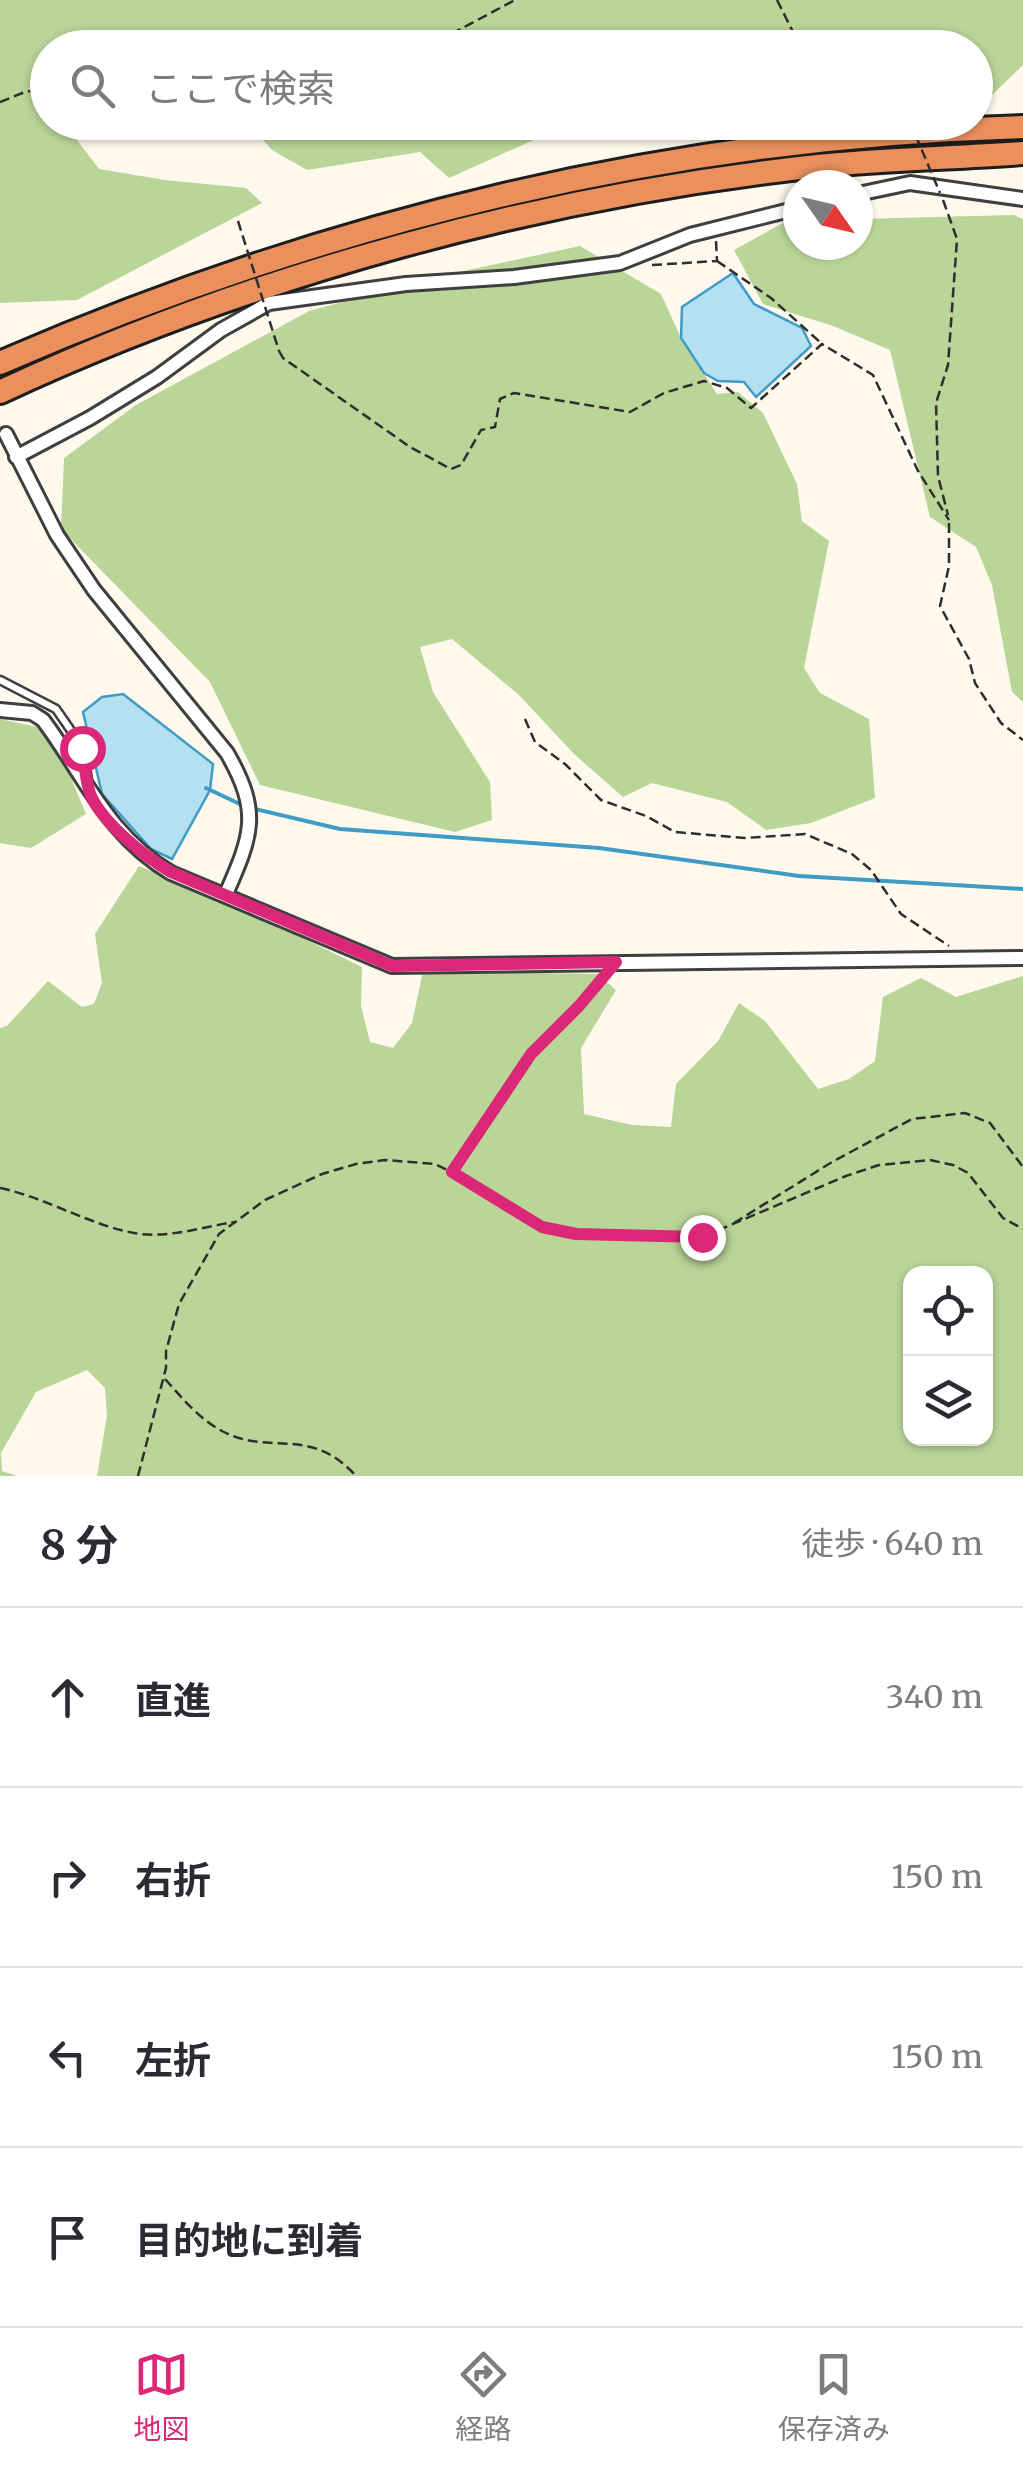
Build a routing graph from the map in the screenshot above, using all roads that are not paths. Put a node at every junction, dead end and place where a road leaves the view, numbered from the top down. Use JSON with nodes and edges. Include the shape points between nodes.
{"nodes":[{"id":1,"x":1023,"y":114,"type":"edge"},
{"id":2,"x":993,"y":118,"type":"edge"},
{"id":3,"x":1023,"y":127,"type":"edge"},
{"id":4,"x":993,"y":129,"type":"edge"},
{"id":5,"x":821,"y":140,"type":"edge"},
{"id":6,"x":840,"y":140,"type":"edge"},
{"id":7,"x":812,"y":142,"type":"junction"},
{"id":8,"x":1019,"y":155,"type":"edge"},
{"id":9,"x":873,"y":191,"type":"edge"},
{"id":10,"x":1023,"y":199,"type":"edge"},
{"id":11,"x":783,"y":212,"type":"edge"},
{"id":12,"x":0,"y":363,"type":"edge"},
{"id":13,"x":0,"y":392,"type":"edge"},
{"id":14,"x":6,"y":434,"type":"dead end"},
{"id":15,"x":16,"y":458,"type":"junction"},
{"id":16,"x":0,"y":680,"type":"edge"},
{"id":17,"x":0,"y":710,"type":"edge"},
{"id":18,"x":91,"y":796,"type":"junction"},
{"id":19,"x":226,"y":894,"type":"junction"},
{"id":20,"x":1023,"y":958,"type":"edge"}],
"edges":[{"from":1,"to":2,"type":"highway"},
{"from":3,"to":4,"type":"highway"},
{"from":5,"to":7,"type":"highway"},
{"from":6,"to":7,"type":"highway"},
{"from":7,"to":12,"type":"highway","via":[[587,176],[399,222],[225,276]]},
{"from":8,"to":13,"type":"highway","via":[[820,166],[535,214],[262,288]]},
{"from":9,"to":10,"type":"street","via":[[910,183]]},
{"from":11,"to":15,"type":"street","via":[[690,235],[620,262],[270,303]]},
{"from":14,"to":15,"type":"street"},
{"from":15,"to":19,"type":"street","via":[[94,590],[244,782],[249,838]]},
{"from":16,"to":18,"type":"lane","via":[[47,703],[68,723],[82,748]]},
{"from":17,"to":18,"type":"street","via":[[43,720]]},
{"from":18,"to":19,"type":"street","via":[[150,860]]},
{"from":19,"to":20,"type":"street","via":[[392,966]]}]}
